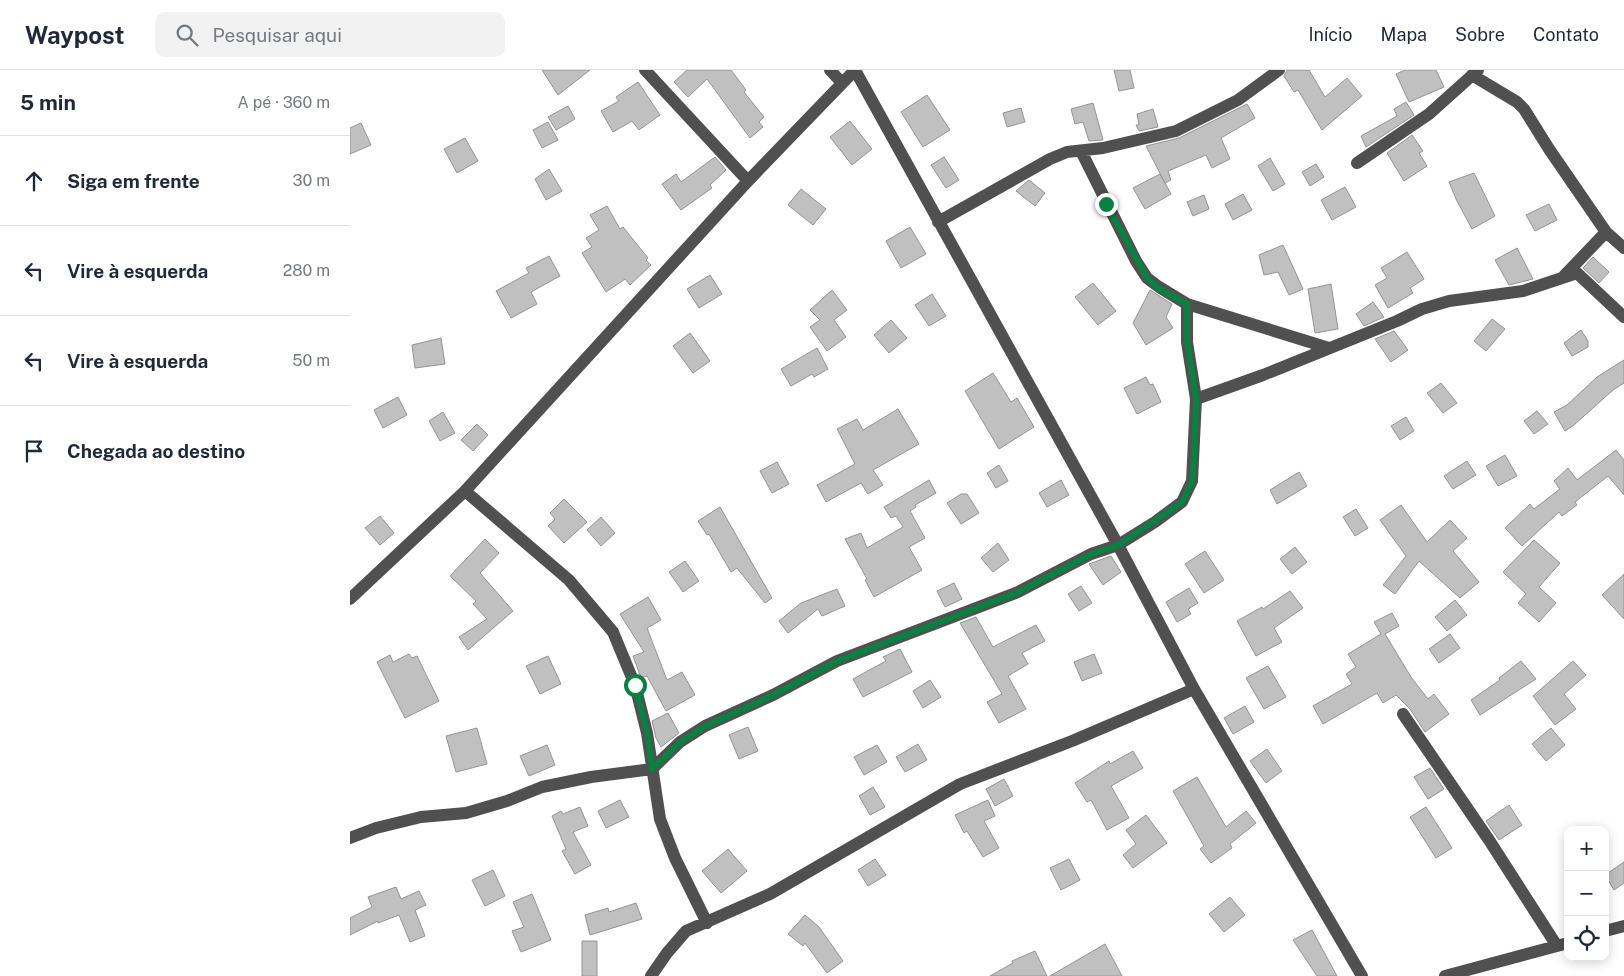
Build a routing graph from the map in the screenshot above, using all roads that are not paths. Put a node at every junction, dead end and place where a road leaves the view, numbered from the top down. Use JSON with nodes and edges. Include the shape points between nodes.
{"nodes":[{"id":1,"x":645,"y":70,"type":"edge"},
{"id":2,"x":830,"y":70,"type":"edge"},
{"id":3,"x":855,"y":70,"type":"edge"},
{"id":4,"x":1279,"y":70,"type":"edge"},
{"id":5,"x":1475,"y":72,"type":"edge"},
{"id":6,"x":842,"y":84,"type":"junction"},
{"id":7,"x":1081,"y":151,"type":"junction"},
{"id":8,"x":1358,"y":163,"type":"dead end"},
{"id":9,"x":748,"y":181,"type":"junction"},
{"id":10,"x":938,"y":222,"type":"junction"},
{"id":11,"x":1606,"y":232,"type":"junction"},
{"id":12,"x":1624,"y":248,"type":"edge"},
{"id":13,"x":1564,"y":276,"type":"junction"},
{"id":14,"x":1187,"y":304,"type":"junction"},
{"id":15,"x":1624,"y":317,"type":"edge"},
{"id":16,"x":1329,"y":348,"type":"junction"},
{"id":17,"x":1196,"y":399,"type":"junction"},
{"id":18,"x":465,"y":491,"type":"junction"},
{"id":19,"x":1118,"y":545,"type":"junction"},
{"id":20,"x":350,"y":599,"type":"edge"},
{"id":21,"x":1194,"y":689,"type":"junction"},
{"id":22,"x":1403,"y":714,"type":"dead end"},
{"id":23,"x":652,"y":769,"type":"junction"},
{"id":24,"x":350,"y":838,"type":"edge"},
{"id":25,"x":707,"y":923,"type":"junction"},
{"id":26,"x":1624,"y":926,"type":"edge"},
{"id":27,"x":1609,"y":930,"type":"edge"},
{"id":28,"x":1562,"y":945,"type":"edge"},
{"id":29,"x":651,"y":976,"type":"edge"},
{"id":30,"x":1362,"y":976,"type":"edge"},
{"id":31,"x":1445,"y":976,"type":"edge"}],
"edges":[{"from":1,"to":9,"type":"street"},
{"from":2,"to":6,"type":"street"},
{"from":3,"to":6,"type":"street"},
{"from":3,"to":10,"type":"street"},
{"from":4,"to":7,"type":"street","via":[[1238,100],[1176,131]]},
{"from":5,"to":8,"type":"street","via":[[1429,114]]},
{"from":5,"to":11,"type":"street","via":[[1524,109]]},
{"from":6,"to":9,"type":"street"},
{"from":7,"to":10,"type":"street","via":[[1067,152],[1050,159]]},
{"from":7,"to":14,"type":"street","via":[[1147,278]]},
{"from":9,"to":18,"type":"street"},
{"from":10,"to":19,"type":"street"},
{"from":11,"to":12,"type":"street"},
{"from":11,"to":13,"type":"street"},
{"from":13,"to":15,"type":"street","via":[[1577,273]]},
{"from":13,"to":16,"type":"street","via":[[1532,289],[1449,301],[1422,309]]},
{"from":14,"to":16,"type":"street"},
{"from":14,"to":17,"type":"street","via":[[1187,342]]},
{"from":16,"to":17,"type":"street"},
{"from":17,"to":19,"type":"street","via":[[1192,481],[1182,502]]},
{"from":18,"to":20,"type":"street"},
{"from":18,"to":23,"type":"street","via":[[569,580],[613,632],[635,685]]},
{"from":19,"to":21,"type":"street"},
{"from":19,"to":23,"type":"street","via":[[1091,554],[1018,592],[837,661],[705,726],[680,742]]},
{"from":21,"to":25,"type":"street","via":[[960,784],[770,894]]},
{"from":21,"to":30,"type":"street"},
{"from":22,"to":28,"type":"street"},
{"from":23,"to":24,"type":"street","via":[[542,786],[508,801],[466,813],[421,817]]},
{"from":23,"to":25,"type":"street","via":[[660,819]]},
{"from":25,"to":29,"type":"street","via":[[686,931]]},
{"from":26,"to":27,"type":"street"},
{"from":28,"to":31,"type":"street"}]}
